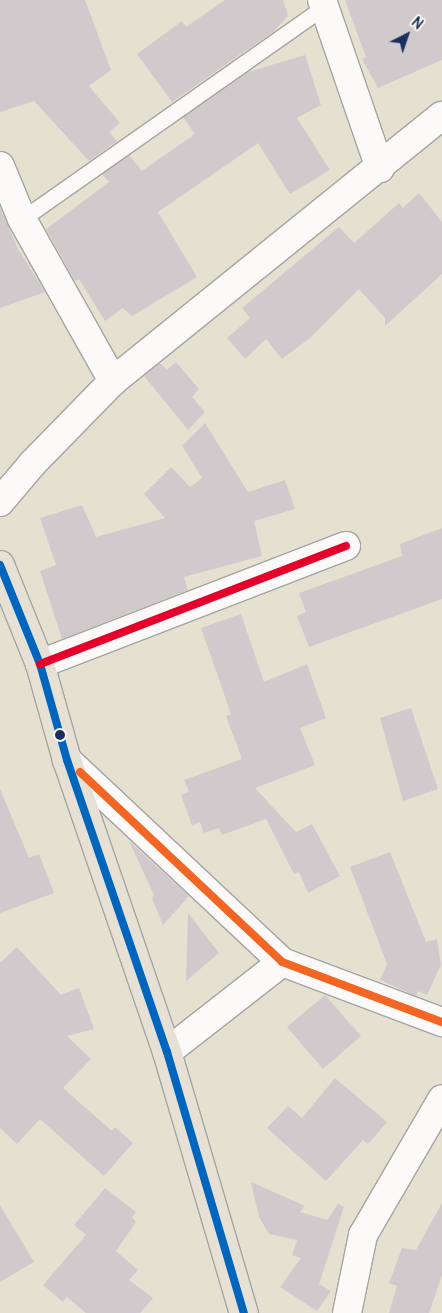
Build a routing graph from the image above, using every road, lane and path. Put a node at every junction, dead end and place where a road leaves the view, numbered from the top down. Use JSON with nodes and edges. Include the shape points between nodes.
{"nodes":[{"id":1,"x":323,"y":3,"type":"edge"},
{"id":2,"x":442,"y":116,"type":"edge"},
{"id":3,"x":380,"y":168,"type":"junction"},
{"id":4,"x":2,"y":180,"type":"edge"},
{"id":5,"x":22,"y":219,"type":"junction"},
{"id":6,"x":113,"y":382,"type":"junction"},
{"id":7,"x":0,"y":502,"type":"edge"},
{"id":8,"x":346,"y":546,"type":"dead end"},
{"id":9,"x":0,"y":565,"type":"edge"},
{"id":10,"x":40,"y":664,"type":"junction"},
{"id":11,"x":67,"y":760,"type":"junction"},
{"id":12,"x":282,"y":962,"type":"junction"},
{"id":13,"x":442,"y":1022,"type":"edge"},
{"id":14,"x":167,"y":1052,"type":"junction"},
{"id":15,"x":442,"y":1099,"type":"edge"},
{"id":16,"x":244,"y":1313,"type":"edge"},
{"id":17,"x":347,"y":1313,"type":"edge"}],
"edges":[{"from":1,"to":3,"type":"street"},
{"from":1,"to":5,"type":"lane"},
{"from":2,"to":3,"type":"street"},
{"from":3,"to":6,"type":"street"},
{"from":4,"to":5,"type":"street"},
{"from":5,"to":6,"type":"street"},
{"from":6,"to":7,"type":"street","via":[[33,463]]},
{"from":8,"to":10,"type":"street"},
{"from":9,"to":10,"type":"highway"},
{"from":10,"to":11,"type":"highway"},
{"from":11,"to":12,"type":"street"},
{"from":11,"to":14,"type":"highway"},
{"from":12,"to":13,"type":"street"},
{"from":12,"to":14,"type":"street"},
{"from":14,"to":16,"type":"highway"},
{"from":15,"to":17,"type":"street","via":[[363,1235]]}]}
